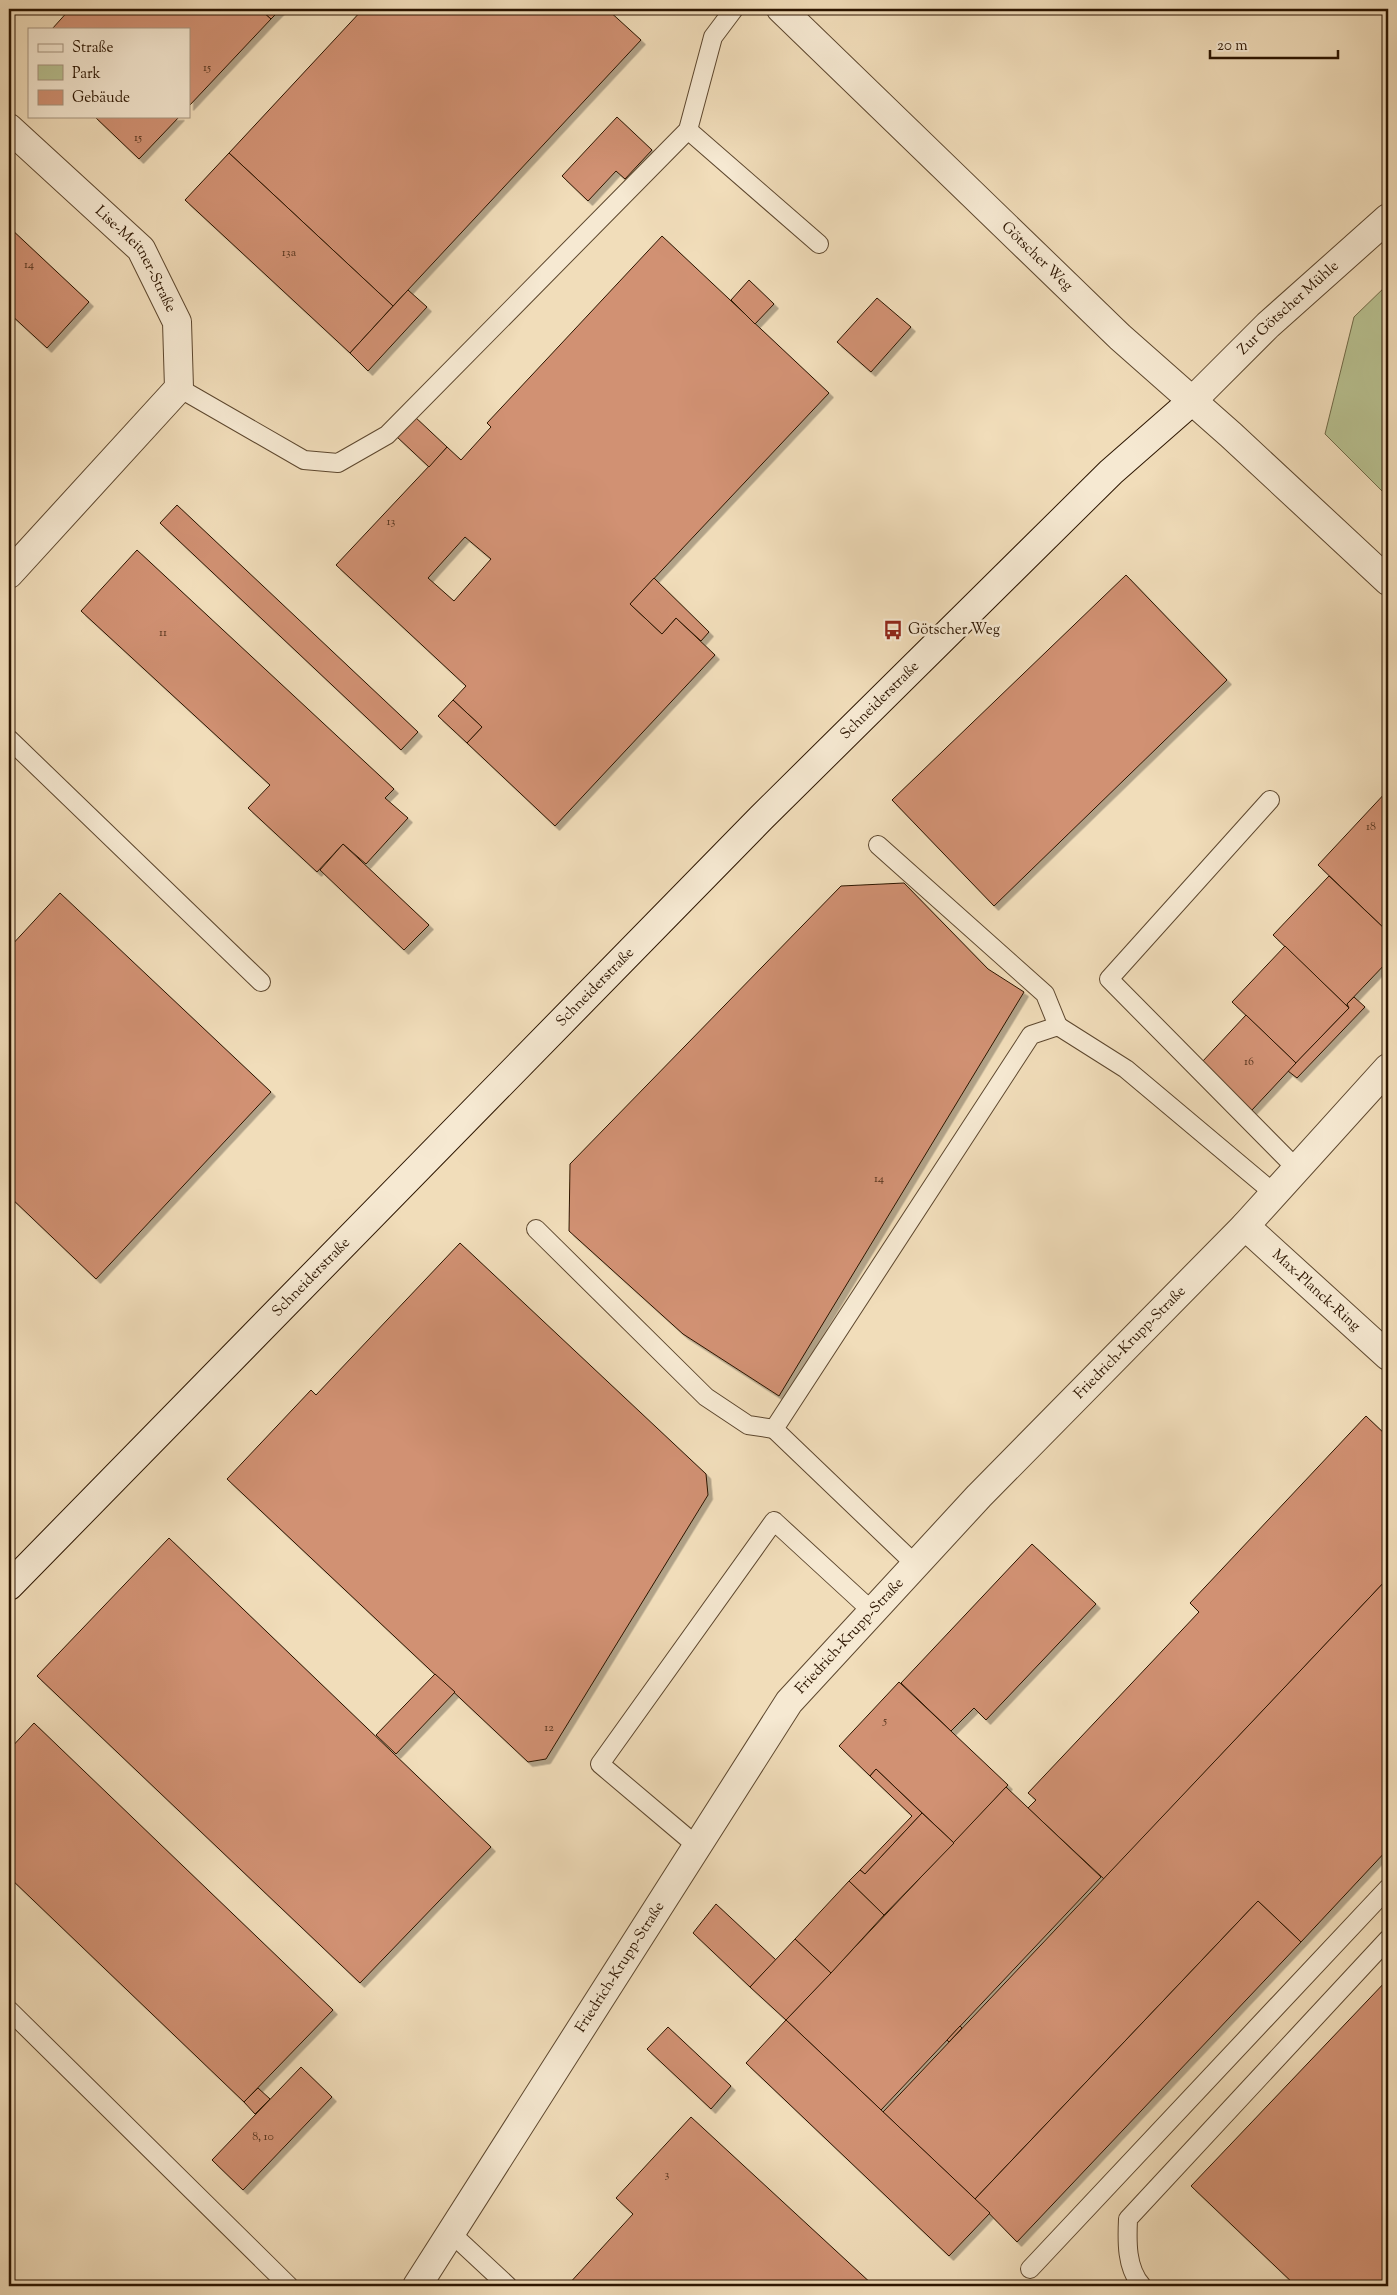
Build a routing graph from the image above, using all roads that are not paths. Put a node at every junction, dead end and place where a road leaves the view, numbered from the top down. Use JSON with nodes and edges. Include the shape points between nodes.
{"nodes":[{"id":1,"x":734,"y":9,"type":"edge"},
{"id":2,"x":781,"y":9,"type":"edge"},
{"id":3,"x":9,"y":128,"type":"edge"},
{"id":4,"x":688,"y":130,"type":"junction"},
{"id":5,"x":1388,"y":218,"type":"edge"},
{"id":6,"x":819,"y":244,"type":"dead end"},
{"id":7,"x":179,"y":388,"type":"junction"},
{"id":8,"x":1192,"y":401,"type":"junction"},
{"id":9,"x":9,"y":574,"type":"edge"},
{"id":10,"x":1388,"y":581,"type":"edge"},
{"id":11,"x":9,"y":739,"type":"edge"},
{"id":12,"x":1270,"y":800,"type":"dead end"},
{"id":13,"x":878,"y":845,"type":"dead end"},
{"id":14,"x":261,"y":982,"type":"dead end"},
{"id":15,"x":1058,"y":1026,"type":"junction"},
{"id":16,"x":1388,"y":1068,"type":"edge"},
{"id":17,"x":1297,"y":1168,"type":"junction"},
{"id":18,"x":1275,"y":1194,"type":"junction"},
{"id":19,"x":1245,"y":1226,"type":"junction"},
{"id":20,"x":536,"y":1229,"type":"dead end"},
{"id":21,"x":1388,"y":1356,"type":"edge"},
{"id":22,"x":774,"y":1429,"type":"junction"},
{"id":23,"x":916,"y":1565,"type":"junction"},
{"id":24,"x":9,"y":1586,"type":"edge"},
{"id":25,"x":873,"y":1612,"type":"junction"},
{"id":26,"x":698,"y":1846,"type":"junction"},
{"id":27,"x":1388,"y":1888,"type":"edge"},
{"id":28,"x":1388,"y":1939,"type":"edge"},
{"id":29,"x":9,"y":2010,"type":"edge"},
{"id":30,"x":451,"y":2234,"type":"junction"},
{"id":31,"x":1030,"y":2269,"type":"dead end"},
{"id":32,"x":289,"y":2286,"type":"edge"},
{"id":33,"x":417,"y":2286,"type":"edge"},
{"id":34,"x":508,"y":2286,"type":"edge"},
{"id":35,"x":1142,"y":2286,"type":"edge"}],
"edges":[{"from":1,"to":4,"type":"lane","via":[[713,37]]},
{"from":2,"to":8,"type":"street","name":"Götscher Weg","via":[[1120,337]]},
{"from":3,"to":7,"type":"street","name":"Lise-Meitner-Straße","via":[[141,249],[177,322]]},
{"from":4,"to":6,"type":"lane"},
{"from":4,"to":7,"type":"lane","via":[[387,435],[338,463],[304,460]]},
{"from":5,"to":8,"type":"street","name":"Zur Götscher Mühle","via":[[1268,325]]},
{"from":7,"to":9,"type":"street"},
{"from":8,"to":10,"type":"street","name":"Götscher Weg"},
{"from":8,"to":24,"type":"street","name":"Schneiderstraße","via":[[1111,472],[761,818]]},
{"from":11,"to":14,"type":"lane"},
{"from":12,"to":17,"type":"lane","via":[[1109,979]]},
{"from":13,"to":15,"type":"lane","via":[[1045,994]]},
{"from":15,"to":18,"type":"lane","via":[[1126,1069]]},
{"from":15,"to":22,"type":"lane","via":[[1031,1035]]},
{"from":16,"to":17,"type":"street","name":"Friedrich-Krupp-Straße"},
{"from":17,"to":18,"type":"street","name":"Friedrich-Krupp-Straße"},
{"from":18,"to":19,"type":"street","name":"Friedrich-Krupp-Straße"},
{"from":19,"to":21,"type":"street","name":"Max-Planck-Ring"},
{"from":19,"to":23,"type":"street","name":"Friedrich-Krupp-Straße","via":[[979,1496]]},
{"from":20,"to":22,"type":"lane","via":[[706,1397],[748,1426]]},
{"from":22,"to":23,"type":"lane"},
{"from":23,"to":25,"type":"street","name":"Friedrich-Krupp-Straße"},
{"from":25,"to":26,"type":"street","name":"Friedrich-Krupp-Straße","via":[[789,1702]]},
{"from":25,"to":26,"type":"lane","via":[[774,1521],[600,1764]]},
{"from":26,"to":30,"type":"street","name":"Friedrich-Krupp-Straße"},
{"from":27,"to":31,"type":"lane"},
{"from":28,"to":35,"type":"lane","via":[[1128,2218],[1126,2247]]},
{"from":29,"to":32,"type":"lane"},
{"from":30,"to":33,"type":"street","name":"Friedrich-Krupp-Straße"},
{"from":30,"to":34,"type":"lane"}]}
